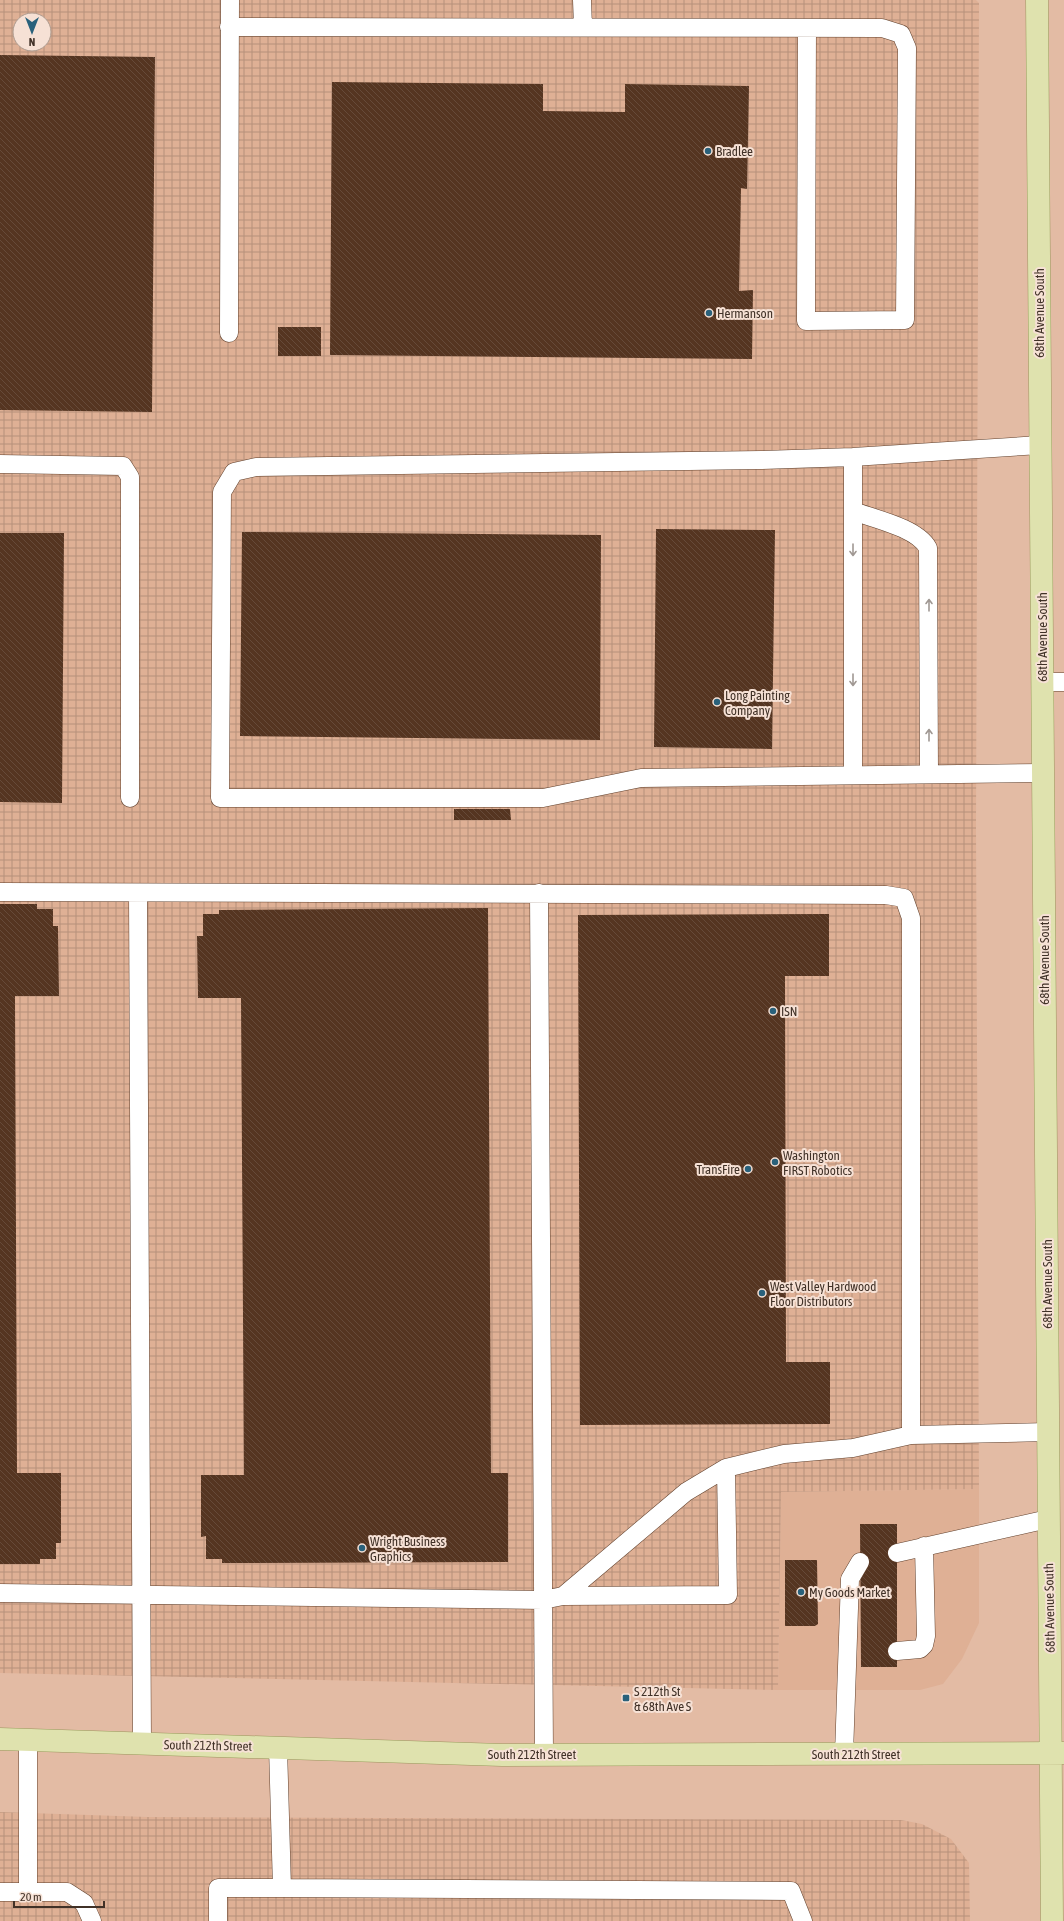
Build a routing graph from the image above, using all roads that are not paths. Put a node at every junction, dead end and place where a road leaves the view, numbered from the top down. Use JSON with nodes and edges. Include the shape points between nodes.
{"nodes":[{"id":1,"x":230,"y":0,"type":"edge"},
{"id":2,"x":582,"y":0,"type":"edge"},
{"id":3,"x":1036,"y":0,"type":"edge"},
{"id":4,"x":229,"y":27,"type":"junction"},
{"id":5,"x":583,"y":27,"type":"junction"},
{"id":6,"x":806,"y":28,"type":"junction"},
{"id":7,"x":229,"y":333,"type":"dead end"},
{"id":8,"x":1040,"y":445,"type":"junction"},
{"id":9,"x":853,"y":457,"type":"junction"},
{"id":10,"x":0,"y":464,"type":"edge"},
{"id":11,"x":853,"y":511,"type":"junction"},
{"id":12,"x":1042,"y":682,"type":"junction"},
{"id":13,"x":1064,"y":682,"type":"edge"},
{"id":14,"x":1043,"y":773,"type":"junction"},
{"id":15,"x":929,"y":774,"type":"junction"},
{"id":16,"x":853,"y":775,"type":"junction"},
{"id":17,"x":130,"y":798,"type":"dead end"},
{"id":18,"x":0,"y":892,"type":"edge"},
{"id":19,"x":138,"y":893,"type":"junction"},
{"id":20,"x":539,"y":893,"type":"junction"},
{"id":21,"x":1048,"y":1432,"type":"junction"},
{"id":22,"x":911,"y":1435,"type":"junction"},
{"id":23,"x":726,"y":1468,"type":"junction"},
{"id":24,"x":1048,"y":1518,"type":"junction"},
{"id":25,"x":924,"y":1546,"type":"junction"},
{"id":26,"x":897,"y":1553,"type":"dead end"},
{"id":27,"x":860,"y":1562,"type":"dead end"},
{"id":28,"x":0,"y":1593,"type":"edge"},
{"id":29,"x":141,"y":1595,"type":"junction"},
{"id":30,"x":563,"y":1596,"type":"junction"},
{"id":31,"x":543,"y":1600,"type":"junction"},
{"id":32,"x":897,"y":1651,"type":"dead end"},
{"id":33,"x":0,"y":1739,"type":"edge"},
{"id":34,"x":28,"y":1740,"type":"junction"},
{"id":35,"x":142,"y":1744,"type":"junction"},
{"id":36,"x":278,"y":1747,"type":"junction"},
{"id":37,"x":1057,"y":1753,"type":"edge"},
{"id":38,"x":544,"y":1754,"type":"junction"},
{"id":39,"x":844,"y":1754,"type":"junction"},
{"id":40,"x":282,"y":1888,"type":"junction"},
{"id":41,"x":0,"y":1892,"type":"edge"},
{"id":42,"x":28,"y":1892,"type":"junction"},
{"id":43,"x":92,"y":1921,"type":"edge"},
{"id":44,"x":218,"y":1921,"type":"edge"},
{"id":45,"x":803,"y":1921,"type":"edge"},
{"id":46,"x":1052,"y":1921,"type":"edge"}],
"edges":[{"from":1,"to":4,"type":"lane"},
{"from":2,"to":5,"type":"lane"},
{"from":3,"to":8,"type":"main road","name":"68th Avenue South"},
{"from":4,"to":5,"type":"lane"},
{"from":4,"to":7,"type":"lane"},
{"from":5,"to":6,"type":"lane"},
{"from":6,"to":6,"type":"lane","via":[[806,321],[905,320],[907,48],[901,34],[882,28]]},
{"from":8,"to":9,"type":"lane"},
{"from":8,"to":12,"type":"main road","name":"68th Avenue South"},
{"from":9,"to":11,"type":"lane"},
{"from":9,"to":16,"type":"lane","via":[[256,467],[234,472],[222,492],[220,798],[543,798],[641,778]]},
{"from":10,"to":17,"type":"lane","via":[[123,466],[130,477]]},
{"from":15,"to":11,"type":"lane","one_way":true,"via":[[928,548],[913,533]]},
{"from":11,"to":16,"type":"lane","one_way":true},
{"from":12,"to":13,"type":"lane"},
{"from":12,"to":14,"type":"main road","name":"68th Avenue South"},
{"from":14,"to":15,"type":"lane"},
{"from":14,"to":21,"type":"main road","name":"68th Avenue South"},
{"from":15,"to":16,"type":"lane"},
{"from":18,"to":19,"type":"lane"},
{"from":19,"to":20,"type":"lane"},
{"from":19,"to":29,"type":"lane"},
{"from":20,"to":22,"type":"lane","via":[[886,895],[904,898],[911,918]]},
{"from":20,"to":31,"type":"lane"},
{"from":21,"to":22,"type":"lane"},
{"from":21,"to":24,"type":"main road","name":"68th Avenue South"},
{"from":22,"to":23,"type":"lane","via":[[853,1448],[784,1454]]},
{"from":23,"to":30,"type":"lane","via":[[686,1492]]},
{"from":23,"to":30,"type":"lane","via":[[728,1595]]},
{"from":24,"to":25,"type":"lane"},
{"from":24,"to":37,"type":"main road","name":"68th Avenue South"},
{"from":25,"to":26,"type":"lane"},
{"from":25,"to":32,"type":"lane","via":[[924,1645],[920,1649]]},
{"from":27,"to":39,"type":"lane","via":[[850,1579],[854,1653]]},
{"from":28,"to":29,"type":"lane"},
{"from":29,"to":31,"type":"lane"},
{"from":29,"to":35,"type":"lane"},
{"from":30,"to":31,"type":"lane"},
{"from":31,"to":38,"type":"lane"},
{"from":33,"to":34,"type":"main road","name":"South 212th Street"},
{"from":34,"to":35,"type":"main road","name":"South 212th Street"},
{"from":34,"to":42,"type":"lane"},
{"from":35,"to":36,"type":"main road","name":"South 212th Street"},
{"from":36,"to":38,"type":"main road","name":"South 212th Street","via":[[502,1755]]},
{"from":36,"to":40,"type":"lane"},
{"from":37,"to":39,"type":"main road","name":"South 212th Street"},
{"from":37,"to":46,"type":"main road","name":"68th Avenue South"},
{"from":38,"to":39,"type":"main road","name":"South 212th Street"},
{"from":40,"to":44,"type":"lane","via":[[218,1888]]},
{"from":40,"to":45,"type":"lane","via":[[791,1891]]},
{"from":41,"to":42,"type":"lane"},
{"from":42,"to":43,"type":"lane","via":[[67,1892],[84,1903]]}]}
